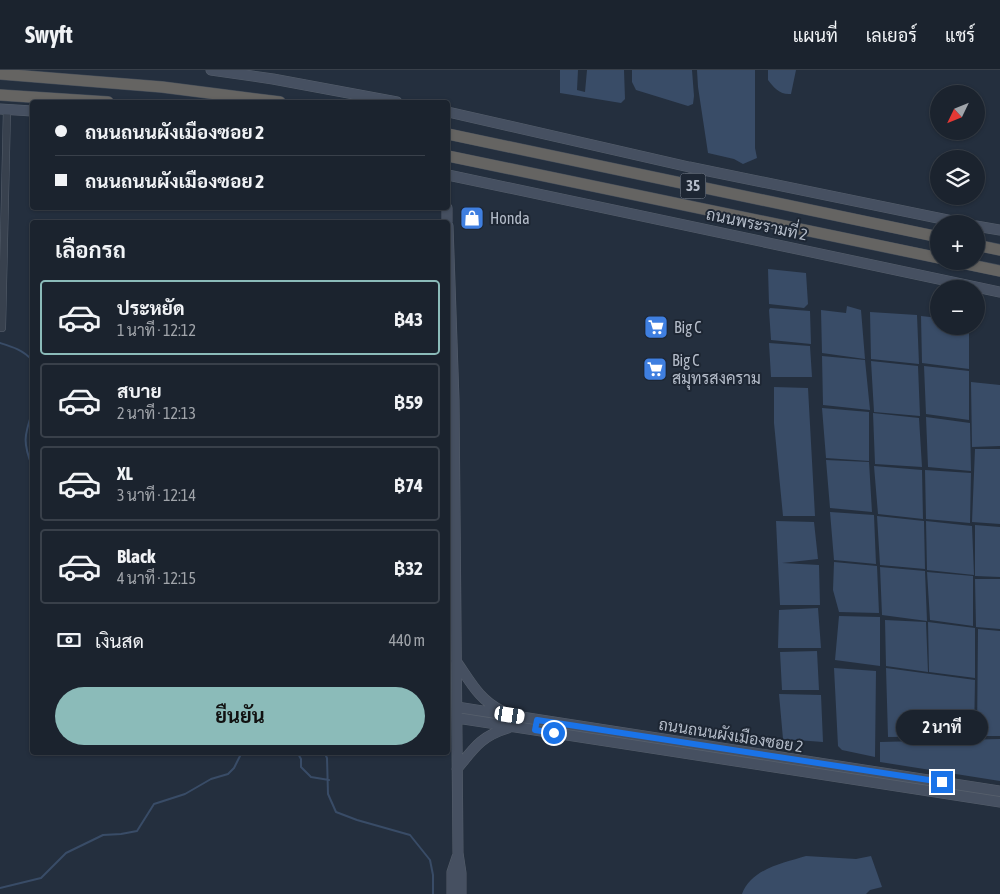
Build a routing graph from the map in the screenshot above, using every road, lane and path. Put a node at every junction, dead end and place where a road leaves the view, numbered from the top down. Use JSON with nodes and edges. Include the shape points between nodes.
{"nodes":[{"id":1,"x":212,"y":70,"type":"edge"},
{"id":2,"x":0,"y":74,"type":"edge"},
{"id":3,"x":0,"y":95,"type":"edge"},
{"id":4,"x":77,"y":100,"type":"edge"},
{"id":5,"x":264,"y":100,"type":"edge"},
{"id":6,"x":387,"y":100,"type":"edge"},
{"id":7,"x":3,"y":109,"type":"edge"},
{"id":8,"x":30,"y":112,"type":"edge"},
{"id":9,"x":450,"y":112,"type":"edge"},
{"id":10,"x":450,"y":134,"type":"edge"},
{"id":11,"x":450,"y":156,"type":"edge"},
{"id":12,"x":450,"y":175,"type":"edge"},
{"id":13,"x":930,"y":216,"type":"edge"},
{"id":14,"x":985,"y":228,"type":"edge"},
{"id":15,"x":1000,"y":230,"type":"edge"},
{"id":16,"x":930,"y":235,"type":"edge"},
{"id":17,"x":985,"y":247,"type":"edge"},
{"id":18,"x":1000,"y":250,"type":"edge"},
{"id":19,"x":930,"y":256,"type":"edge"},
{"id":20,"x":985,"y":268,"type":"edge"},
{"id":21,"x":1000,"y":271,"type":"edge"},
{"id":22,"x":1000,"y":292,"type":"edge"},
{"id":23,"x":450,"y":299,"type":"edge"},
{"id":24,"x":0,"y":328,"type":"edge"},
{"id":25,"x":456,"y":661,"type":"junction"},
{"id":26,"x":457,"y":707,"type":"junction"},
{"id":27,"x":510,"y":715,"type":"junction"},
{"id":28,"x":457,"y":718,"type":"junction"},
{"id":29,"x":536,"y":725,"type":"junction"},
{"id":30,"x":512,"y":727,"type":"junction"},
{"id":31,"x":457,"y":769,"type":"junction"},
{"id":32,"x":1000,"y":791,"type":"edge"},
{"id":33,"x":1000,"y":802,"type":"edge"},
{"id":34,"x":458,"y":853,"type":"junction"},
{"id":35,"x":452,"y":894,"type":"edge"},
{"id":36,"x":461,"y":894,"type":"edge"}],
"edges":[{"from":1,"to":6,"type":"main road"},
{"from":2,"to":5,"type":"highway","via":[[162,87]]},
{"from":3,"to":4,"type":"highway"},
{"from":7,"to":8,"type":"main road"},
{"from":7,"to":24,"type":"street"},
{"from":9,"to":13,"type":"main road","number":"35","via":[[689,167]]},
{"from":10,"to":16,"type":"highway","name":"ถนนพระรามที่ 2","number":"35"},
{"from":11,"to":19,"type":"highway","name":"ถนนพระรามที่ 2","number":"35"},
{"from":12,"to":22,"type":"main road","name":"ถนนพระรามที่ 2"},
{"from":14,"to":15,"type":"main road"},
{"from":17,"to":18,"type":"highway"},
{"from":20,"to":21,"type":"highway"},
{"from":23,"to":25,"type":"main road"},
{"from":25,"to":26,"type":"main road"},
{"from":25,"to":27,"type":"main road","via":[[477,693]]},
{"from":26,"to":27,"type":"main road","name":"ถนนถนนผังเมืองซอย 2"},
{"from":26,"to":28,"type":"main road"},
{"from":27,"to":29,"type":"main road","name":"ถนนถนนผังเมืองซอย 2"},
{"from":28,"to":30,"type":"main road","name":"ถนนถนนผังเมืองซอย 2"},
{"from":28,"to":31,"type":"main road"},
{"from":29,"to":30,"type":"main road","name":"ถนนถนนผังเมืองซอย 2"},
{"from":29,"to":32,"type":"main road","name":"ถนนถนนผังเมืองซอย 2"},
{"from":29,"to":33,"type":"main road","name":"ถนนถนนผังเมืองซอย 2"},
{"from":30,"to":31,"type":"main road","via":[[493,732],[485,738]]},
{"from":31,"to":34,"type":"main road"},
{"from":34,"to":35,"type":"main road","via":[[452,872]]},
{"from":34,"to":36,"type":"main road"}]}
